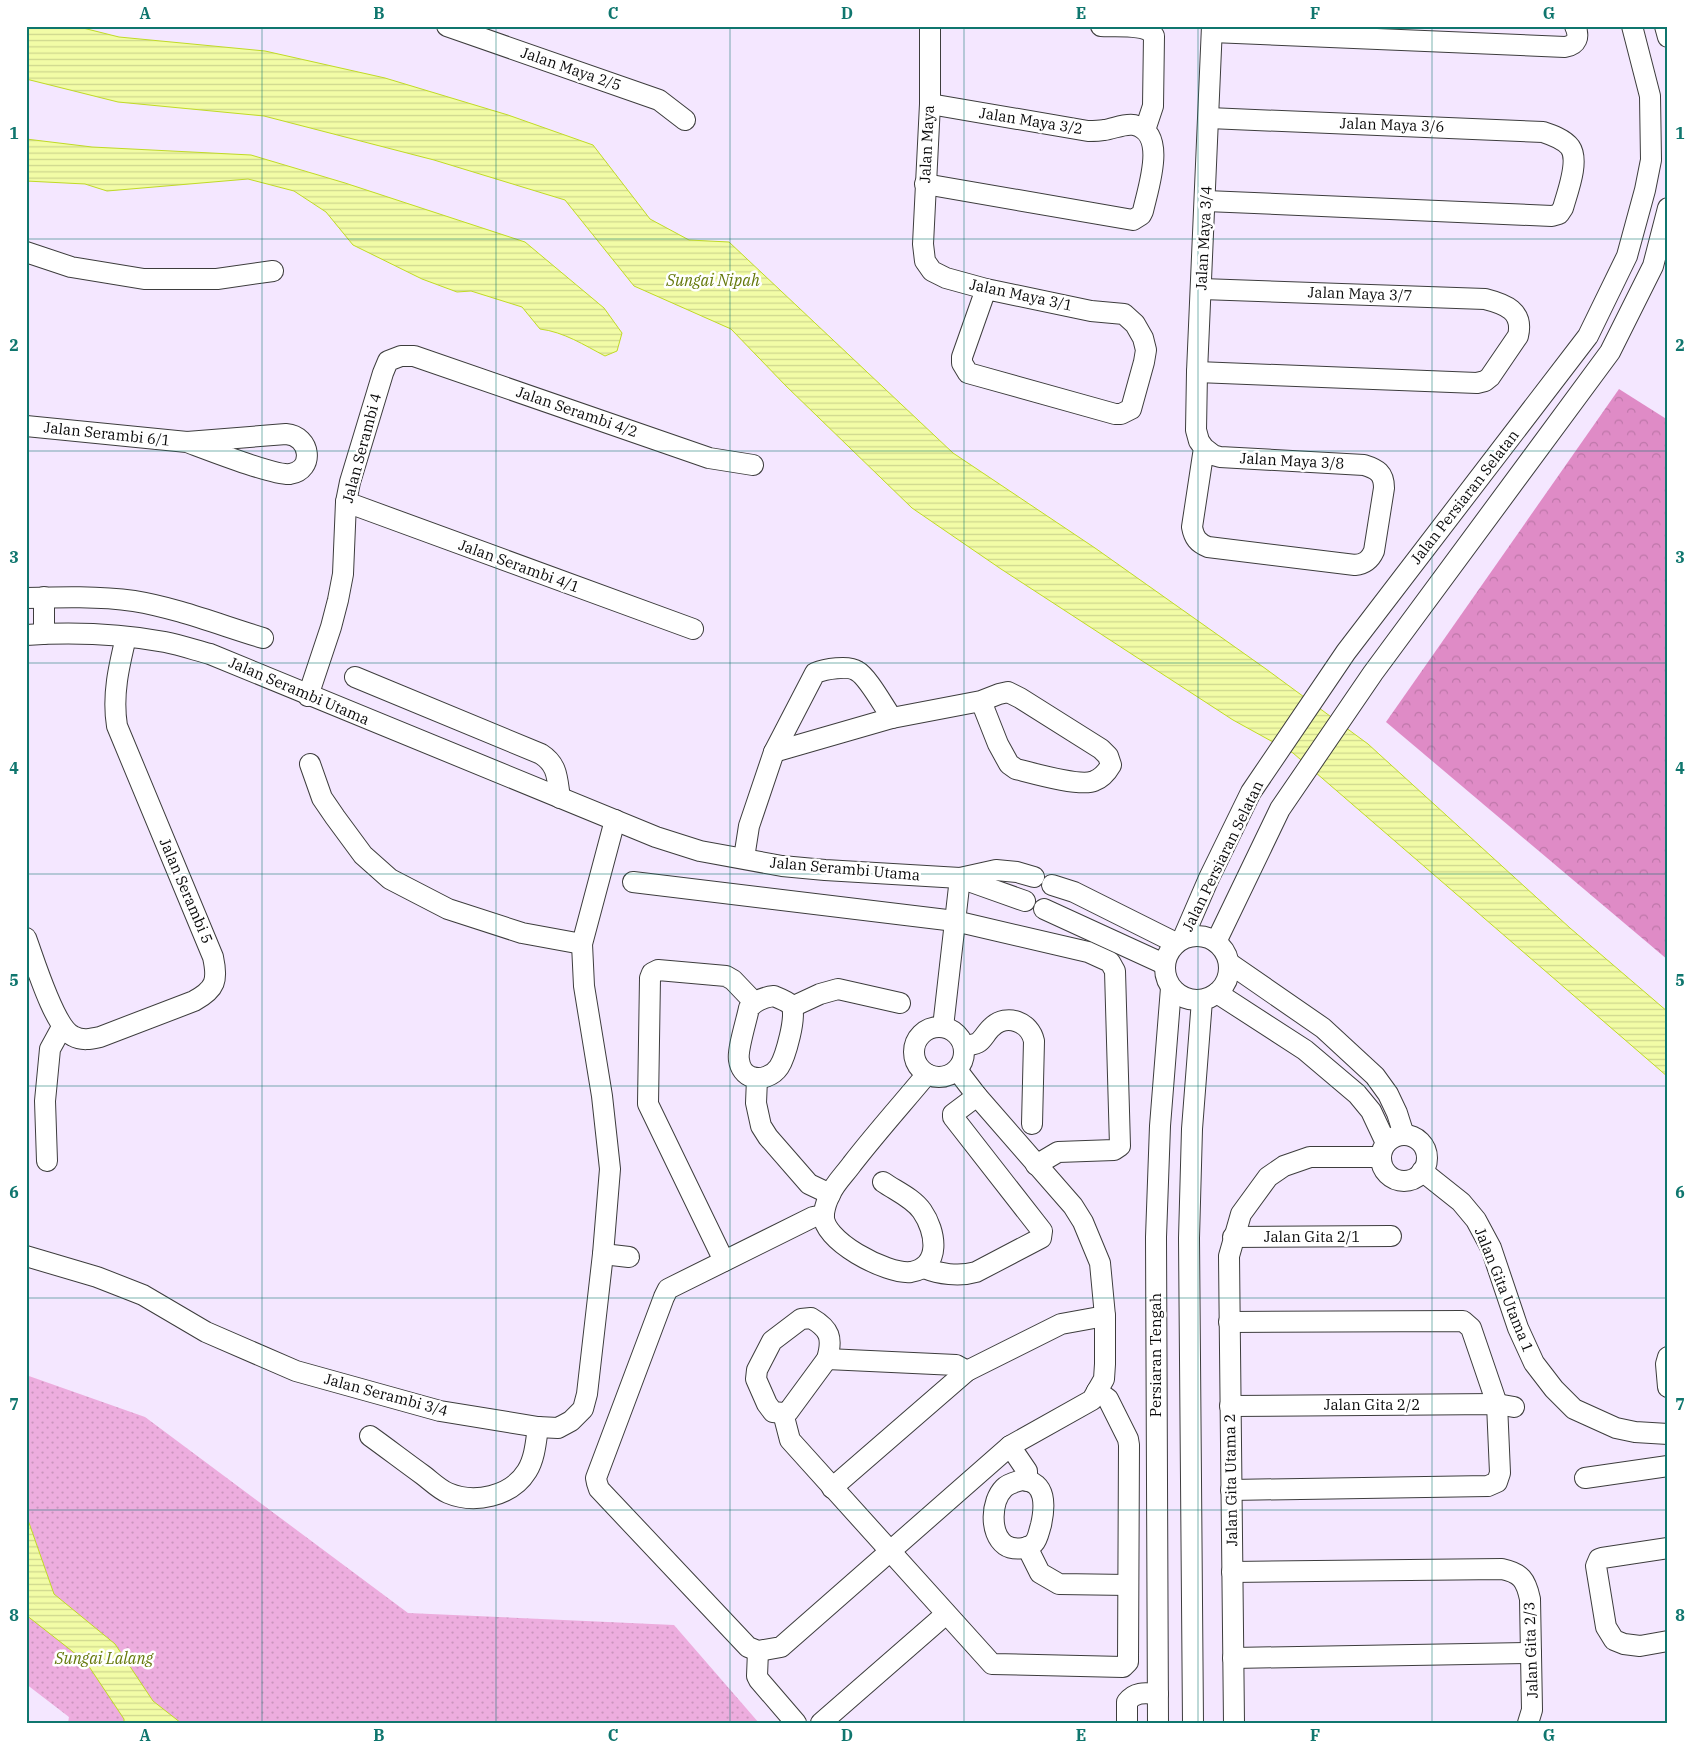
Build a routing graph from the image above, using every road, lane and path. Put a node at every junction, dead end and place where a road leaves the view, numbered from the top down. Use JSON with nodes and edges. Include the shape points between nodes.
{"nodes":[{"id":1,"x":930,"y":26,"type":"edge"},
{"id":2,"x":1101,"y":26,"type":"edge"},
{"id":3,"x":1575,"y":26,"type":"edge"},
{"id":4,"x":1632,"y":26,"type":"edge"},
{"id":5,"x":1665,"y":26,"type":"edge"},
{"id":6,"x":451,"y":27,"type":"edge"},
{"id":7,"x":1212,"y":29,"type":"edge"},
{"id":8,"x":1668,"y":37,"type":"edge"},
{"id":9,"x":930,"y":104,"type":"junction"},
{"id":10,"x":1209,"y":118,"type":"junction"},
{"id":11,"x":685,"y":120,"type":"dead end"},
{"id":12,"x":1139,"y":128,"type":"junction"},
{"id":13,"x":925,"y":184,"type":"junction"},
{"id":14,"x":1206,"y":201,"type":"junction"},
{"id":15,"x":1668,"y":208,"type":"edge"},
{"id":16,"x":26,"y":252,"type":"edge"},
{"id":17,"x":924,"y":261,"type":"joint"},
{"id":18,"x":273,"y":271,"type":"dead end"},
{"id":19,"x":986,"y":289,"type":"junction"},
{"id":20,"x":1202,"y":289,"type":"junction"},
{"id":21,"x":401,"y":356,"type":"joint"},
{"id":22,"x":1197,"y":372,"type":"junction"},
{"id":23,"x":26,"y":426,"type":"edge"},
{"id":24,"x":188,"y":442,"type":"junction"},
{"id":25,"x":1204,"y":448,"type":"junction"},
{"id":26,"x":753,"y":465,"type":"dead end"},
{"id":27,"x":346,"y":502,"type":"junction"},
{"id":28,"x":35,"y":598,"type":"edge"},
{"id":29,"x":216,"y":623,"type":"junction"},
{"id":30,"x":693,"y":629,"type":"dead end"},
{"id":31,"x":35,"y":634,"type":"edge"},
{"id":32,"x":126,"y":637,"type":"junction"},
{"id":33,"x":263,"y":638,"type":"dead end"},
{"id":34,"x":210,"y":654,"type":"junction"},
{"id":35,"x":355,"y":678,"type":"dead end"},
{"id":36,"x":308,"y":696,"type":"junction"},
{"id":37,"x":981,"y":701,"type":"junction"},
{"id":38,"x":418,"y":704,"type":"junction"},
{"id":39,"x":892,"y":718,"type":"junction"},
{"id":40,"x":407,"y":736,"type":"junction"},
{"id":41,"x":774,"y":752,"type":"junction"},
{"id":42,"x":310,"y":764,"type":"dead end"},
{"id":43,"x":560,"y":798,"type":"junction"},
{"id":44,"x":615,"y":820,"type":"junction"},
{"id":45,"x":744,"y":858,"type":"junction"},
{"id":46,"x":960,"y":878,"type":"junction"},
{"id":47,"x":633,"y":882,"type":"dead end"},
{"id":48,"x":1026,"y":902,"type":"dead end"},
{"id":49,"x":1044,"y":909,"type":"dead end"},
{"id":50,"x":955,"y":921,"type":"junction"},
{"id":51,"x":26,"y":938,"type":"edge"},
{"id":52,"x":1180,"y":941,"type":"junction"},
{"id":53,"x":1216,"y":942,"type":"junction"},
{"id":54,"x":582,"y":944,"type":"junction"},
{"id":55,"x":1229,"y":963,"type":"junction"},
{"id":56,"x":1164,"y":964,"type":"junction"},
{"id":57,"x":1171,"y":988,"type":"junction"},
{"id":58,"x":1209,"y":996,"type":"junction"},
{"id":59,"x":754,"y":1002,"type":"junction"},
{"id":60,"x":900,"y":1003,"type":"dead end"},
{"id":61,"x":792,"y":1007,"type":"junction"},
{"id":62,"x":62,"y":1027,"type":"junction"},
{"id":63,"x":943,"y":1027,"type":"junction"},
{"id":64,"x":964,"y":1046,"type":"junction"},
{"id":65,"x":958,"y":1070,"type":"junction"},
{"id":66,"x":927,"y":1074,"type":"junction"},
{"id":67,"x":757,"y":1079,"type":"junction"},
{"id":68,"x":977,"y":1096,"type":"junction"},
{"id":69,"x":1032,"y":1124,"type":"dead end"},
{"id":70,"x":1404,"y":1135,"type":"junction"},
{"id":71,"x":1383,"y":1150,"type":"junction"},
{"id":72,"x":47,"y":1161,"type":"dead end"},
{"id":73,"x":1036,"y":1165,"type":"junction"},
{"id":74,"x":1422,"y":1171,"type":"junction"},
{"id":75,"x":883,"y":1182,"type":"dead end"},
{"id":76,"x":830,"y":1194,"type":"junction"},
{"id":77,"x":824,"y":1215,"type":"junction"},
{"id":78,"x":1391,"y":1236,"type":"dead end"},
{"id":79,"x":1233,"y":1237,"type":"junction"},
{"id":80,"x":603,"y":1254,"type":"junction"},
{"id":81,"x":26,"y":1256,"type":"edge"},
{"id":82,"x":629,"y":1257,"type":"dead end"},
{"id":83,"x":724,"y":1261,"type":"junction"},
{"id":84,"x":924,"y":1268,"type":"junction"},
{"id":85,"x":1105,"y":1316,"type":"junction"},
{"id":86,"x":1229,"y":1322,"type":"junction"},
{"id":87,"x":1668,"y":1357,"type":"edge"},
{"id":88,"x":826,"y":1359,"type":"junction"},
{"id":89,"x":967,"y":1371,"type":"junction"},
{"id":90,"x":1668,"y":1387,"type":"edge"},
{"id":91,"x":1097,"y":1390,"type":"junction"},
{"id":92,"x":1230,"y":1406,"type":"junction"},
{"id":93,"x":1506,"y":1406,"type":"junction"},
{"id":94,"x":783,"y":1413,"type":"junction"},
{"id":95,"x":538,"y":1427,"type":"junction"},
{"id":96,"x":1668,"y":1434,"type":"edge"},
{"id":97,"x":370,"y":1436,"type":"dead end"},
{"id":98,"x":1010,"y":1446,"type":"junction"},
{"id":99,"x":1668,"y":1466,"type":"edge"},
{"id":100,"x":1584,"y":1478,"type":"dead end"},
{"id":101,"x":1027,"y":1481,"type":"junction"},
{"id":102,"x":832,"y":1488,"type":"junction"},
{"id":103,"x":1231,"y":1490,"type":"junction"},
{"id":104,"x":1028,"y":1547,"type":"junction"},
{"id":105,"x":1668,"y":1548,"type":"edge"},
{"id":106,"x":890,"y":1551,"type":"junction"},
{"id":107,"x":1232,"y":1572,"type":"junction"},
{"id":108,"x":1128,"y":1585,"type":"junction"},
{"id":109,"x":946,"y":1614,"type":"junction"},
{"id":110,"x":1668,"y":1641,"type":"edge"},
{"id":111,"x":758,"y":1651,"type":"junction"},
{"id":112,"x":1531,"y":1653,"type":"junction"},
{"id":113,"x":1233,"y":1658,"type":"junction"},
{"id":114,"x":1158,"y":1694,"type":"junction"},
{"id":115,"x":796,"y":1723,"type":"edge"},
{"id":116,"x":821,"y":1723,"type":"edge"},
{"id":117,"x":1127,"y":1723,"type":"edge"},
{"id":118,"x":1158,"y":1723,"type":"edge"},
{"id":119,"x":1193,"y":1723,"type":"edge"},
{"id":120,"x":1234,"y":1723,"type":"edge"},
{"id":121,"x":1528,"y":1723,"type":"edge"}],
"edges":[{"from":1,"to":9,"type":"street","name":"Jalan Maya"},
{"from":2,"to":12,"type":"street","via":[[1142,27],[1152,31],[1154,36],[1153,106]]},
{"from":3,"to":7,"type":"street","via":[[1576,42],[1565,47]]},
{"from":4,"to":52,"type":"street","name":"Jalan Persiaran Selatan","via":[[1650,96],[1651,160],[1627,256],[1588,336],[1346,652],[1251,792]]},
{"from":5,"to":8,"type":"street"},
{"from":6,"to":11,"type":"street","name":"Jalan Maya 2/5","via":[[659,100]]},
{"from":7,"to":10,"type":"street","name":"Jalan Maya 3/4"},
{"from":9,"to":12,"type":"street","name":"Jalan Maya 3/2","via":[[1088,131]]},
{"from":9,"to":13,"type":"street","name":"Jalan Maya"},
{"from":10,"to":14,"type":"street","name":"Jalan Maya 3/4"},
{"from":10,"to":14,"type":"street","name":"Jalan Maya 3/6","via":[[1542,132],[1562,140],[1574,157],[1563,208],[1552,216]]},
{"from":12,"to":13,"type":"street","via":[[1154,144],[1153,163],[1143,211],[1133,220]]},
{"from":13,"to":17,"type":"street","name":"Jalan Maya"},
{"from":14,"to":20,"type":"street","name":"Jalan Maya 3/4"},
{"from":15,"to":53,"type":"street","name":"Jalan Persiaran Selatan","via":[[1653,266],[1610,352],[1372,673],[1280,809]]},
{"from":16,"to":18,"type":"street","via":[[71,267],[144,279],[217,279]]},
{"from":17,"to":19,"type":"street","name":"Jalan Maya 3/1","via":[[932,271],[946,278]]},
{"from":19,"to":19,"type":"street","name":"Jalan Maya 3/1","via":[[1124,314],[1144,338],[1146,350],[1131,409],[1121,414],[968,373],[962,357]]},
{"from":20,"to":22,"type":"street","name":"Jalan Maya 3/4"},
{"from":20,"to":22,"type":"street","name":"Jalan Maya 3/7","via":[[1485,299],[1508,307],[1518,320],[1520,329],[1490,377],[1477,384]]},
{"from":21,"to":26,"type":"street","name":"Jalan Serambi 4/2","via":[[414,356],[709,458]]},
{"from":21,"to":27,"type":"street","name":"Jalan Serambi 4","via":[[388,362],[383,373]]},
{"from":22,"to":25,"type":"street","name":"Jalan Maya 3/4","via":[[1196,430]]},
{"from":23,"to":24,"type":"street","name":"Jalan Serambi 6/1"},
{"from":24,"to":24,"type":"street","name":"Jalan Serambi 6/1","via":[[281,474],[297,472],[307,458],[306,447],[295,434]]},
{"from":25,"to":25,"type":"street","name":"Jalan Maya 3/8","via":[[1220,457],[1364,464],[1374,468],[1381,473],[1384,488],[1372,557],[1362,564],[1202,544],[1196,540],[1192,528]]},
{"from":27,"to":30,"type":"street","name":"Jalan Serambi 4/1"},
{"from":27,"to":36,"type":"street","name":"Jalan Serambi 4","via":[[343,574],[332,627]]},
{"from":28,"to":29,"type":"street","via":[[133,601]]},
{"from":28,"to":31,"type":"street"},
{"from":29,"to":33,"type":"street"},
{"from":29,"to":34,"type":"street"},
{"from":31,"to":32,"type":"street","name":"Jalan Serambi Utama"},
{"from":32,"to":34,"type":"street","name":"Jalan Serambi Utama","via":[[166,642]]},
{"from":32,"to":62,"type":"street","name":"Jalan Serambi 5","via":[[114,696],[117,726],[213,957],[214,985],[206,995],[194,1001],[100,1037],[86,1040],[72,1036]]},
{"from":34,"to":36,"type":"street","name":"Jalan Serambi Utama"},
{"from":35,"to":38,"type":"street"},
{"from":36,"to":40,"type":"street","name":"Jalan Serambi Utama"},
{"from":37,"to":37,"type":"street","via":[[1008,692],[1020,698],[1101,749],[1108,756],[1110,765],[1106,773],[1093,782],[1016,769],[1009,764],[998,744]]},
{"from":37,"to":39,"type":"street"},
{"from":38,"to":40,"type":"street"},
{"from":38,"to":43,"type":"street","via":[[541,754],[555,769]]},
{"from":39,"to":41,"type":"street"},
{"from":39,"to":41,"type":"street","via":[[857,671],[850,668],[824,670],[815,673]]},
{"from":40,"to":43,"type":"street","name":"Jalan Serambi Utama"},
{"from":41,"to":45,"type":"street","via":[[749,826]]},
{"from":42,"to":54,"type":"street","via":[[322,798],[334,817],[363,855],[390,879],[448,909],[522,933]]},
{"from":43,"to":44,"type":"street","name":"Jalan Serambi Utama"},
{"from":44,"to":45,"type":"street","name":"Jalan Serambi Utama","via":[[700,851]]},
{"from":44,"to":54,"type":"street","name":"Jalan Serambi 3/4"},
{"from":45,"to":46,"type":"street","name":"Jalan Serambi Utama","via":[[825,870]]},
{"from":46,"to":48,"type":"street","name":"Jalan Serambi Utama"},
{"from":46,"to":50,"type":"street"},
{"from":46,"to":52,"type":"street","name":"Jalan Serambi Utama","via":[[996,870],[1017,872],[1074,892]]},
{"from":47,"to":50,"type":"street"},
{"from":49,"to":56,"type":"street"},
{"from":50,"to":63,"type":"street"},
{"from":50,"to":73,"type":"street","via":[[1088,952],[1114,967],[1120,1146],[1114,1150],[1058,1152]]},
{"from":51,"to":62,"type":"street"},
{"from":52,"to":53,"type":"street","name":"Jalan Persiaran Selatan","via":[[1200,936]]},
{"from":52,"to":56,"type":"street","name":"Jalan Persiaran Selatan","via":[[1170,949]]},
{"from":53,"to":55,"type":"street","name":"Jalan Persiaran Selatan"},
{"from":54,"to":80,"type":"street","name":"Jalan Serambi 3/4","via":[[584,986],[610,1169]]},
{"from":55,"to":58,"type":"street","via":[[1227,980]]},
{"from":55,"to":70,"type":"street","via":[[1323,1028],[1374,1076],[1388,1094]]},
{"from":56,"to":57,"type":"street"},
{"from":57,"to":58,"type":"street","via":[[1185,998]]},
{"from":57,"to":114,"type":"street","name":"Persiaran Tengah","via":[[1160,1126],[1156,1237]]},
{"from":58,"to":71,"type":"street","via":[[1305,1050],[1357,1094],[1371,1110]]},
{"from":58,"to":119,"type":"street","via":[[1192,1129],[1189,1238]]},
{"from":59,"to":61,"type":"street","via":[[774,996]]},
{"from":59,"to":67,"type":"street","via":[[739,1061],[747,1076]]},
{"from":59,"to":83,"type":"street","via":[[726,976],[658,970],[650,978],[648,1104]]},
{"from":60,"to":61,"type":"street","via":[[838,989]]},
{"from":61,"to":67,"type":"street","via":[[793,1021],[783,1059],[775,1072]]},
{"from":62,"to":72,"type":"street","via":[[50,1049],[45,1101]]},
{"from":63,"to":64,"type":"street","via":[[955,1032]]},
{"from":63,"to":66,"type":"street","via":[[924,1032],[915,1046],[916,1061]]},
{"from":64,"to":65,"type":"street"},
{"from":64,"to":69,"type":"street","via":[[980,1042],[999,1022],[1015,1020],[1030,1030],[1034,1041]]},
{"from":65,"to":66,"type":"street","via":[[942,1077]]},
{"from":65,"to":68,"type":"street"},
{"from":66,"to":76,"type":"street"},
{"from":67,"to":76,"type":"street","via":[[756,1103],[761,1126],[809,1184]]},
{"from":68,"to":73,"type":"street"},
{"from":68,"to":84,"type":"street","via":[[953,1117],[1042,1235],[976,1272],[936,1272]]},
{"from":70,"to":71,"type":"street","via":[[1391,1139]]},
{"from":70,"to":74,"type":"street","via":[[1418,1140],[1426,1151],[1426,1165]]},
{"from":71,"to":74,"type":"street","via":[[1382,1164],[1390,1176],[1410,1180]]},
{"from":71,"to":79,"type":"street","name":"Jalan Gita Utama 2","via":[[1310,1157],[1284,1166],[1268,1178],[1241,1214]]},
{"from":73,"to":85,"type":"street","via":[[1083,1222],[1100,1264]]},
{"from":74,"to":96,"type":"street","name":"Jalan Gita Utama 1","via":[[1461,1202],[1476,1220],[1491,1248],[1518,1328],[1534,1363],[1554,1389],[1574,1409],[1616,1428]]},
{"from":75,"to":84,"type":"street","via":[[914,1202],[923,1212],[935,1245],[932,1259]]},
{"from":76,"to":77,"type":"street"},
{"from":77,"to":83,"type":"street","via":[[813,1217]]},
{"from":77,"to":84,"type":"street","via":[[825,1225],[844,1246],[885,1268],[900,1272]]},
{"from":78,"to":79,"type":"street","name":"Jalan Gita 2/1"},
{"from":79,"to":86,"type":"street","name":"Jalan Gita Utama 2","via":[[1229,1256]]},
{"from":80,"to":82,"type":"street"},
{"from":80,"to":95,"type":"street","name":"Jalan Serambi 3/4","via":[[583,1409],[571,1422],[558,1428]]},
{"from":81,"to":95,"type":"street","name":"Jalan Serambi 3/4","via":[[97,1276],[143,1295],[206,1332],[296,1371],[440,1412]]},
{"from":83,"to":111,"type":"street","via":[[668,1289],[596,1483],[748,1647]]},
{"from":85,"to":89,"type":"street","via":[[1061,1324]]},
{"from":85,"to":91,"type":"street","via":[[1104,1379]]},
{"from":86,"to":92,"type":"street","name":"Jalan Gita Utama 2"},
{"from":86,"to":93,"type":"street","via":[[1464,1321],[1471,1328]]},
{"from":87,"to":90,"type":"street"},
{"from":88,"to":89,"type":"street","via":[[956,1365]]},
{"from":88,"to":94,"type":"street","via":[[788,1412]]},
{"from":88,"to":94,"type":"street","via":[[830,1335],[824,1325],[811,1318],[801,1319],[772,1341],[757,1370],[756,1379],[773,1412]]},
{"from":89,"to":102,"type":"street"},
{"from":91,"to":98,"type":"street","via":[[1092,1400]]},
{"from":91,"to":108,"type":"street","via":[[1108,1399],[1129,1445]]},
{"from":92,"to":93,"type":"street","name":"Jalan Gita 2/2"},
{"from":92,"to":103,"type":"street","name":"Jalan Gita Utama 2"},
{"from":93,"to":103,"type":"street","via":[[1500,1473],[1493,1485]]},
{"from":94,"to":102,"type":"street","via":[[790,1440]]},
{"from":95,"to":97,"type":"street","via":[[533,1458],[527,1472],[516,1484],[484,1498],[463,1498],[446,1492]]},
{"from":98,"to":101,"type":"street","via":[[1027,1471]]},
{"from":98,"to":106,"type":"street"},
{"from":99,"to":100,"type":"street"},
{"from":101,"to":104,"type":"street","via":[[1035,1485],[1044,1501],[1039,1534]]},
{"from":101,"to":104,"type":"street","via":[[1004,1488],[994,1516],[1000,1540],[1012,1548]]},
{"from":102,"to":106,"type":"street"},
{"from":103,"to":107,"type":"street","name":"Jalan Gita Utama 2"},
{"from":104,"to":108,"type":"street","via":[[1040,1574],[1059,1584]]},
{"from":105,"to":110,"type":"street","via":[[1602,1558],[1596,1562],[1606,1627],[1614,1640],[1640,1646]]},
{"from":106,"to":109,"type":"street"},
{"from":106,"to":111,"type":"street","via":[[781,1646]]},
{"from":107,"to":112,"type":"street","name":"Jalan Gita 2/3","via":[[1502,1569],[1522,1578],[1528,1587]]},
{"from":107,"to":113,"type":"street","name":"Jalan Gita Utama 2"},
{"from":108,"to":109,"type":"street","via":[[1128,1662],[1123,1667],[992,1664]]},
{"from":109,"to":116,"type":"street"},
{"from":111,"to":115,"type":"street","via":[[759,1680]]},
{"from":112,"to":113,"type":"street"},
{"from":112,"to":121,"type":"street","name":"Jalan Gita 2/3","via":[[1532,1710]]},
{"from":113,"to":120,"type":"street","name":"Jalan Gita Utama 2"},
{"from":114,"to":117,"type":"street","via":[[1131,1696],[1127,1702]]},
{"from":114,"to":118,"type":"street","name":"Persiaran Tengah"}]}
